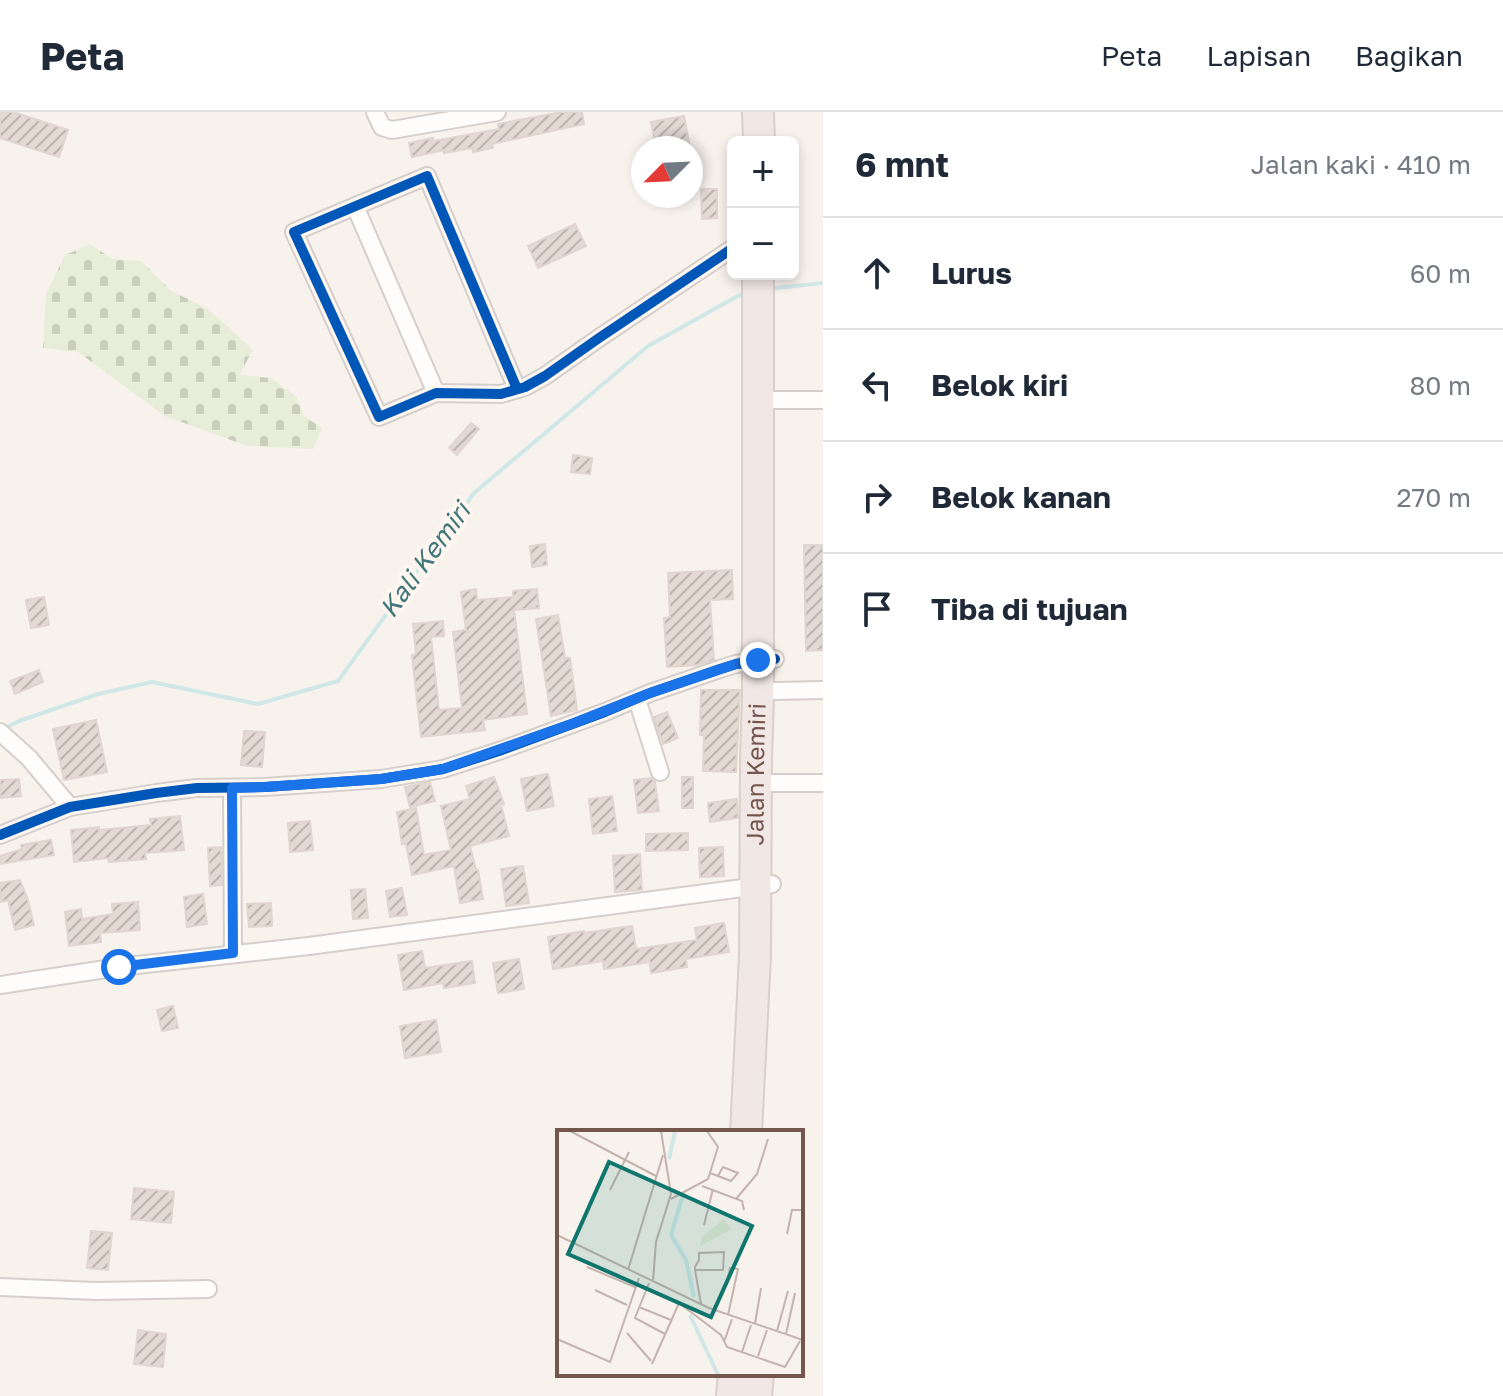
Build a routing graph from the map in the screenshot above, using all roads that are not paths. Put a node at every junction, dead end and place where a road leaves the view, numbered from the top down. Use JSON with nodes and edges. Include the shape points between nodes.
{"nodes":[{"id":1,"x":375,"y":112,"type":"edge"},
{"id":2,"x":492,"y":112,"type":"edge"},
{"id":3,"x":758,"y":112,"type":"edge"},
{"id":4,"x":777,"y":112,"type":"edge"},
{"id":5,"x":759,"y":136,"type":"edge"},
{"id":6,"x":777,"y":136,"type":"edge"},
{"id":7,"x":355,"y":206,"type":"junction"},
{"id":8,"x":727,"y":252,"type":"edge"},
{"id":9,"x":760,"y":280,"type":"edge"},
{"id":10,"x":775,"y":280,"type":"edge"},
{"id":11,"x":768,"y":308,"type":"junction"},
{"id":12,"x":517,"y":389,"type":"junction"},
{"id":13,"x":436,"y":393,"type":"junction"},
{"id":14,"x":823,"y":399,"type":"edge"},
{"id":15,"x":769,"y":400,"type":"junction"},
{"id":16,"x":766,"y":659,"type":"junction"},
{"id":17,"x":823,"y":690,"type":"edge"},
{"id":18,"x":775,"y":691,"type":"junction"},
{"id":19,"x":637,"y":699,"type":"junction"},
{"id":20,"x":6,"y":737,"type":"edge"},
{"id":21,"x":660,"y":772,"type":"dead end"},
{"id":22,"x":773,"y":783,"type":"junction"},
{"id":23,"x":823,"y":783,"type":"edge"},
{"id":24,"x":232,"y":788,"type":"junction"},
{"id":25,"x":70,"y":807,"type":"junction"},
{"id":26,"x":0,"y":835,"type":"edge"},
{"id":27,"x":764,"y":885,"type":"junction"},
{"id":28,"x":233,"y":953,"type":"junction"},
{"id":29,"x":0,"y":985,"type":"edge"},
{"id":30,"x":746,"y":1130,"type":"edge"},
{"id":31,"x":765,"y":1130,"type":"edge"},
{"id":32,"x":0,"y":1287,"type":"edge"},
{"id":33,"x":208,"y":1289,"type":"dead end"},
{"id":34,"x":734,"y":1376,"type":"edge"},
{"id":35,"x":758,"y":1376,"type":"edge"},
{"id":36,"x":732,"y":1396,"type":"edge"},
{"id":37,"x":756,"y":1396,"type":"edge"}],
"edges":[{"from":1,"to":2,"type":"street","via":[[382,127],[392,130]]},
{"from":3,"to":5,"type":"highway"},
{"from":4,"to":6,"type":"highway"},
{"from":7,"to":12,"type":"street","via":[[427,176]]},
{"from":7,"to":13,"type":"street"},
{"from":7,"to":13,"type":"street","via":[[294,232],[379,417]]},
{"from":8,"to":12,"type":"street","via":[[545,376]]},
{"from":9,"to":11,"type":"highway","name":"Jalan Kemiri"},
{"from":10,"to":11,"type":"highway","name":"Jalan Kemiri"},
{"from":11,"to":15,"type":"highway","name":"Jalan Kemiri"},
{"from":12,"to":13,"type":"street","via":[[501,394]]},
{"from":14,"to":15,"type":"street"},
{"from":15,"to":16,"type":"highway","name":"Jalan Kemiri"},
{"from":16,"to":18,"type":"highway","name":"Jalan Kemiri"},
{"from":16,"to":19,"type":"street"},
{"from":16,"to":27,"type":"highway","name":"Jalan Kemiri"},
{"from":17,"to":18,"type":"street"},
{"from":18,"to":22,"type":"highway","name":"Jalan Kemiri"},
{"from":19,"to":21,"type":"street"},
{"from":19,"to":24,"type":"street","via":[[443,769],[381,779]]},
{"from":20,"to":25,"type":"street"},
{"from":22,"to":23,"type":"street"},
{"from":22,"to":27,"type":"highway","name":"Jalan Kemiri"},
{"from":24,"to":25,"type":"street","via":[[177,790]]},
{"from":24,"to":28,"type":"street"},
{"from":25,"to":26,"type":"street"},
{"from":27,"to":28,"type":"street"},
{"from":27,"to":30,"type":"highway","name":"Jalan Kemiri"},
{"from":27,"to":31,"type":"highway","name":"Jalan Kemiri"},
{"from":28,"to":29,"type":"street"},
{"from":32,"to":33,"type":"street"},
{"from":34,"to":36,"type":"highway"},
{"from":35,"to":37,"type":"highway"}]}
